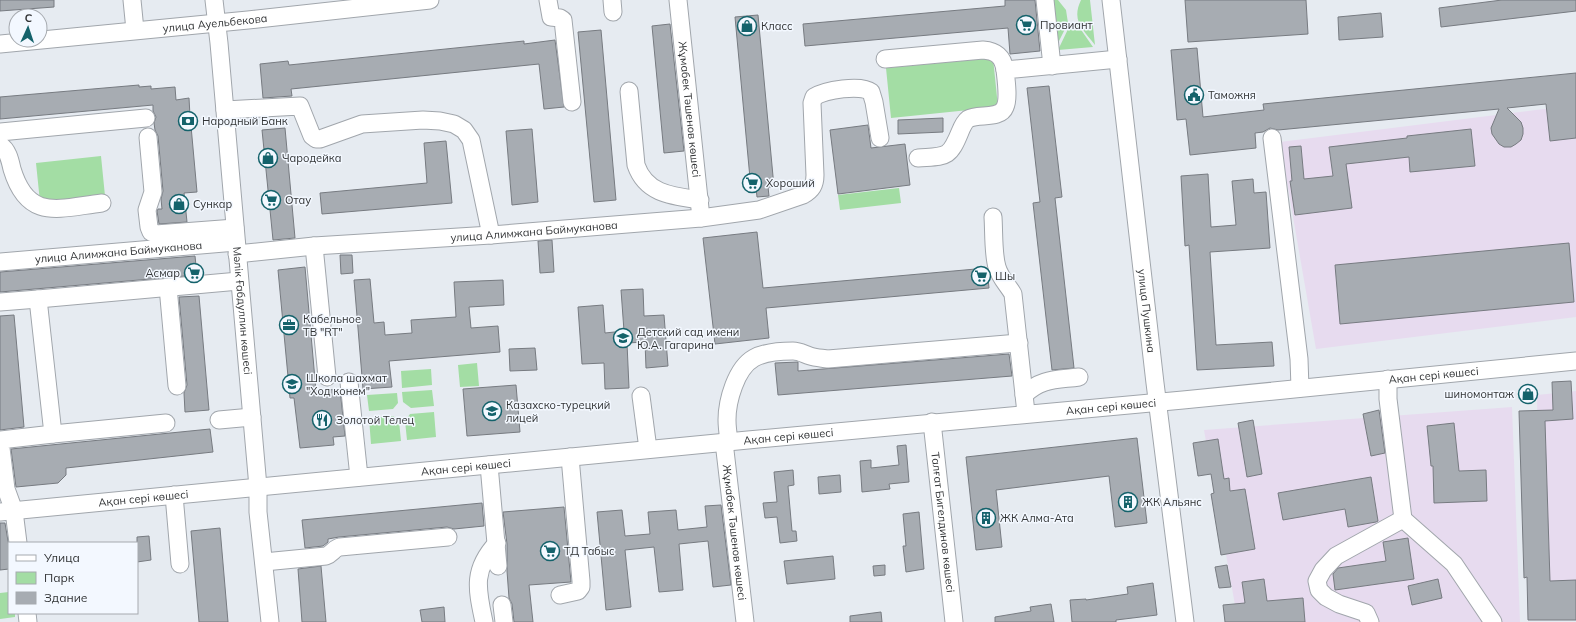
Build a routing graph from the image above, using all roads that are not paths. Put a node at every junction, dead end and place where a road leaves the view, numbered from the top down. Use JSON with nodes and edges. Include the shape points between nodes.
{"nodes":[{"id":1,"x":132,"y":0,"type":"edge"},
{"id":2,"x":214,"y":0,"type":"edge"},
{"id":3,"x":430,"y":0,"type":"edge"},
{"id":4,"x":548,"y":0,"type":"edge"},
{"id":5,"x":1045,"y":0,"type":"edge"},
{"id":6,"x":1111,"y":0,"type":"edge"},
{"id":7,"x":346,"y":5,"type":"edge"},
{"id":8,"x":679,"y":6,"type":"edge"},
{"id":9,"x":217,"y":23,"type":"junction"},
{"id":10,"x":135,"y":30,"type":"junction"},
{"id":11,"x":0,"y":44,"type":"edge"},
{"id":12,"x":885,"y":59,"type":"dead end"},
{"id":13,"x":1118,"y":59,"type":"junction"},
{"id":14,"x":1052,"y":66,"type":"junction"},
{"id":15,"x":1005,"y":70,"type":"junction"},
{"id":16,"x":629,"y":91,"type":"dead end"},
{"id":17,"x":572,"y":102,"type":"dead end"},
{"id":18,"x":225,"y":110,"type":"junction"},
{"id":19,"x":146,"y":118,"type":"dead end"},
{"id":20,"x":0,"y":132,"type":"edge"},
{"id":21,"x":148,"y":138,"type":"dead end"},
{"id":22,"x":880,"y":138,"type":"dead end"},
{"id":23,"x":1272,"y":138,"type":"dead end"},
{"id":24,"x":0,"y":145,"type":"edge"},
{"id":25,"x":918,"y":158,"type":"dead end"},
{"id":26,"x":700,"y":200,"type":"junction"},
{"id":27,"x":102,"y":203,"type":"dead end"},
{"id":28,"x":993,"y":217,"type":"dead end"},
{"id":29,"x":702,"y":218,"type":"junction"},
{"id":30,"x":491,"y":235,"type":"junction"},
{"id":31,"x":236,"y":242,"type":"junction"},
{"id":32,"x":314,"y":246,"type":"junction"},
{"id":33,"x":0,"y":262,"type":"edge"},
{"id":34,"x":239,"y":281,"type":"junction"},
{"id":35,"x":168,"y":287,"type":"junction"},
{"id":36,"x":38,"y":299,"type":"junction"},
{"id":37,"x":0,"y":302,"type":"edge"},
{"id":38,"x":1019,"y":343,"type":"junction"},
{"id":39,"x":1576,"y":361,"type":"edge"},
{"id":40,"x":327,"y":377,"type":"dead end"},
{"id":41,"x":1080,"y":377,"type":"dead end"},
{"id":42,"x":1388,"y":379,"type":"junction"},
{"id":43,"x":349,"y":382,"type":"dead end"},
{"id":44,"x":177,"y":386,"type":"dead end"},
{"id":45,"x":1300,"y":388,"type":"junction"},
{"id":46,"x":1024,"y":395,"type":"junction"},
{"id":47,"x":641,"y":396,"type":"dead end"},
{"id":48,"x":1157,"y":402,"type":"junction"},
{"id":49,"x":1026,"y":413,"type":"junction"},
{"id":50,"x":252,"y":417,"type":"junction"},
{"id":51,"x":218,"y":420,"type":"dead end"},
{"id":52,"x":932,"y":422,"type":"junction"},
{"id":53,"x":166,"y":423,"type":"dead end"},
{"id":54,"x":54,"y":434,"type":"junction"},
{"id":55,"x":0,"y":440,"type":"edge"},
{"id":56,"x":726,"y":442,"type":"junction"},
{"id":57,"x":648,"y":449,"type":"junction"},
{"id":58,"x":570,"y":457,"type":"junction"},
{"id":59,"x":489,"y":465,"type":"junction"},
{"id":60,"x":359,"y":477,"type":"junction"},
{"id":61,"x":258,"y":487,"type":"junction"},
{"id":62,"x":174,"y":495,"type":"junction"},
{"id":63,"x":7,"y":511,"type":"edge"},
{"id":64,"x":1402,"y":519,"type":"junction"},
{"id":65,"x":448,"y":537,"type":"dead end"},
{"id":66,"x":18,"y":542,"type":"edge"},
{"id":67,"x":497,"y":543,"type":"junction"},
{"id":68,"x":264,"y":562,"type":"junction"},
{"id":69,"x":180,"y":564,"type":"dead end"},
{"id":70,"x":498,"y":566,"type":"dead end"},
{"id":71,"x":560,"y":595,"type":"dead end"},
{"id":72,"x":502,"y":605,"type":"dead end"},
{"id":73,"x":270,"y":622,"type":"edge"},
{"id":74,"x":484,"y":622,"type":"edge"},
{"id":75,"x":504,"y":622,"type":"edge"},
{"id":76,"x":745,"y":622,"type":"edge"},
{"id":77,"x":954,"y":622,"type":"edge"},
{"id":78,"x":1185,"y":622,"type":"edge"},
{"id":79,"x":1370,"y":622,"type":"edge"},
{"id":80,"x":1493,"y":622,"type":"edge"}],
"edges":[{"from":1,"to":10,"type":"street"},
{"from":2,"to":9,"type":"street","name":"Мәлік Ғабдуллин көшесі"},
{"from":3,"to":7,"type":"street","name":"улица Ауельбекова"},
{"from":4,"to":17,"type":"street","via":[[552,17],[563,20]]},
{"from":5,"to":14,"type":"street"},
{"from":6,"to":13,"type":"street","name":"улица Пушкина"},
{"from":7,"to":9,"type":"street","name":"улица Ауельбекова"},
{"from":8,"to":26,"type":"street","name":"Жұмабек Тәшенов көшесі"},
{"from":9,"to":10,"type":"street","name":"улица Ауельбекова"},
{"from":9,"to":18,"type":"street","name":"Мәлік Ғабдуллин көшесі"},
{"from":10,"to":11,"type":"street","name":"улица Ауельбекова"},
{"from":12,"to":15,"type":"street","via":[[984,50],[1001,57]]},
{"from":13,"to":14,"type":"street"},
{"from":13,"to":48,"type":"street","name":"улица Пушкина"},
{"from":14,"to":15,"type":"street"},
{"from":15,"to":25,"type":"street","via":[[1005,108],[998,114],[967,119],[949,154]]},
{"from":16,"to":26,"type":"street","via":[[639,174],[658,191]]},
{"from":18,"to":30,"type":"street","via":[[300,106],[312,136],[316,139],[362,124],[440,120],[454,124],[464,130],[471,140]]},
{"from":18,"to":31,"type":"street","name":"Мәлік Ғабдуллин көшесі"},
{"from":19,"to":20,"type":"street"},
{"from":21,"to":31,"type":"street","via":[[153,192],[147,210],[151,232]]},
{"from":22,"to":29,"type":"street","name":"улица Алимжана Баймуканова","via":[[873,95],[868,90],[856,88],[819,94],[814,97],[812,110],[816,175],[809,191],[759,210]]},
{"from":23,"to":45,"type":"street","via":[[1299,359]]},
{"from":24,"to":27,"type":"street","via":[[8,154],[20,189],[37,206],[50,209]]},
{"from":26,"to":29,"type":"street","name":"Жұмабек Тәшенов көшесі"},
{"from":28,"to":38,"type":"street","via":[[997,266],[1013,294]]},
{"from":29,"to":30,"type":"street","name":"улица Алимжана Баймуканова"},
{"from":30,"to":32,"type":"street","name":"улица Алимжана Баймуканова"},
{"from":31,"to":32,"type":"street","name":"улица Алимжана Баймуканова"},
{"from":31,"to":33,"type":"street","name":"улица Алимжана Баймуканова"},
{"from":31,"to":34,"type":"street","name":"Мәлік Ғабдуллин көшесі"},
{"from":32,"to":40,"type":"street"},
{"from":34,"to":35,"type":"street"},
{"from":34,"to":50,"type":"street","name":"Мәлік Ғабдуллин көшесі"},
{"from":35,"to":36,"type":"street"},
{"from":35,"to":44,"type":"street"},
{"from":36,"to":37,"type":"street"},
{"from":36,"to":54,"type":"street"},
{"from":38,"to":46,"type":"street"},
{"from":38,"to":56,"type":"street","name":"Жұмабек Тәшенов көшесі","via":[[828,359],[793,351],[764,354],[753,358],[735,383],[728,408]]},
{"from":39,"to":42,"type":"street","name":"Ақан сері көшесі"},
{"from":41,"to":46,"type":"street","via":[[1042,382]]},
{"from":42,"to":45,"type":"street","name":"Ақан сері көшесі"},
{"from":42,"to":64,"type":"street"},
{"from":43,"to":60,"type":"street"},
{"from":45,"to":48,"type":"street","name":"Ақан сері көшесі"},
{"from":46,"to":49,"type":"street"},
{"from":47,"to":57,"type":"street"},
{"from":48,"to":49,"type":"street","name":"Ақан сері көшесі"},
{"from":48,"to":78,"type":"street","name":"улица Пушкина"},
{"from":49,"to":52,"type":"street","name":"Ақан сері көшесі"},
{"from":50,"to":51,"type":"street"},
{"from":50,"to":61,"type":"street","name":"Мәлік Ғабдуллин көшесі"},
{"from":52,"to":56,"type":"street","name":"Ақан сері көшесі"},
{"from":52,"to":77,"type":"street","name":"Талғат Бигелдинов көшесі"},
{"from":53,"to":54,"type":"street"},
{"from":54,"to":55,"type":"street"},
{"from":55,"to":63,"type":"street"},
{"from":56,"to":57,"type":"street","name":"Ақан сері көшесі"},
{"from":56,"to":76,"type":"street","name":"Жұмабек Тәшенов көшесі"},
{"from":57,"to":58,"type":"street","name":"Ақан сері көшесі"},
{"from":58,"to":59,"type":"street","name":"Ақан сері көшесі"},
{"from":58,"to":71,"type":"street","via":[[581,588]]},
{"from":59,"to":60,"type":"street","name":"Ақан сері көшесі"},
{"from":59,"to":67,"type":"street"},
{"from":60,"to":61,"type":"street","name":"Ақан сері көшесі"},
{"from":61,"to":62,"type":"street","name":"Ақан сері көшесі"},
{"from":61,"to":68,"type":"street","name":"Мәлік Ғабдуллин көшесі"},
{"from":62,"to":63,"type":"street","name":"Ақан сері көшесі"},
{"from":62,"to":69,"type":"street"},
{"from":63,"to":66,"type":"street"},
{"from":64,"to":79,"type":"street","via":[[1336,556],[1317,581],[1319,590],[1326,597],[1366,613]]},
{"from":64,"to":80,"type":"street","via":[[1454,564]]},
{"from":65,"to":68,"type":"street","via":[[340,547],[326,556]]},
{"from":67,"to":70,"type":"street"},
{"from":67,"to":74,"type":"street","via":[[484,559],[480,571],[478,593]]},
{"from":68,"to":73,"type":"street","name":"Мәлік Ғабдуллин көшесі"},
{"from":72,"to":75,"type":"street"}]}
